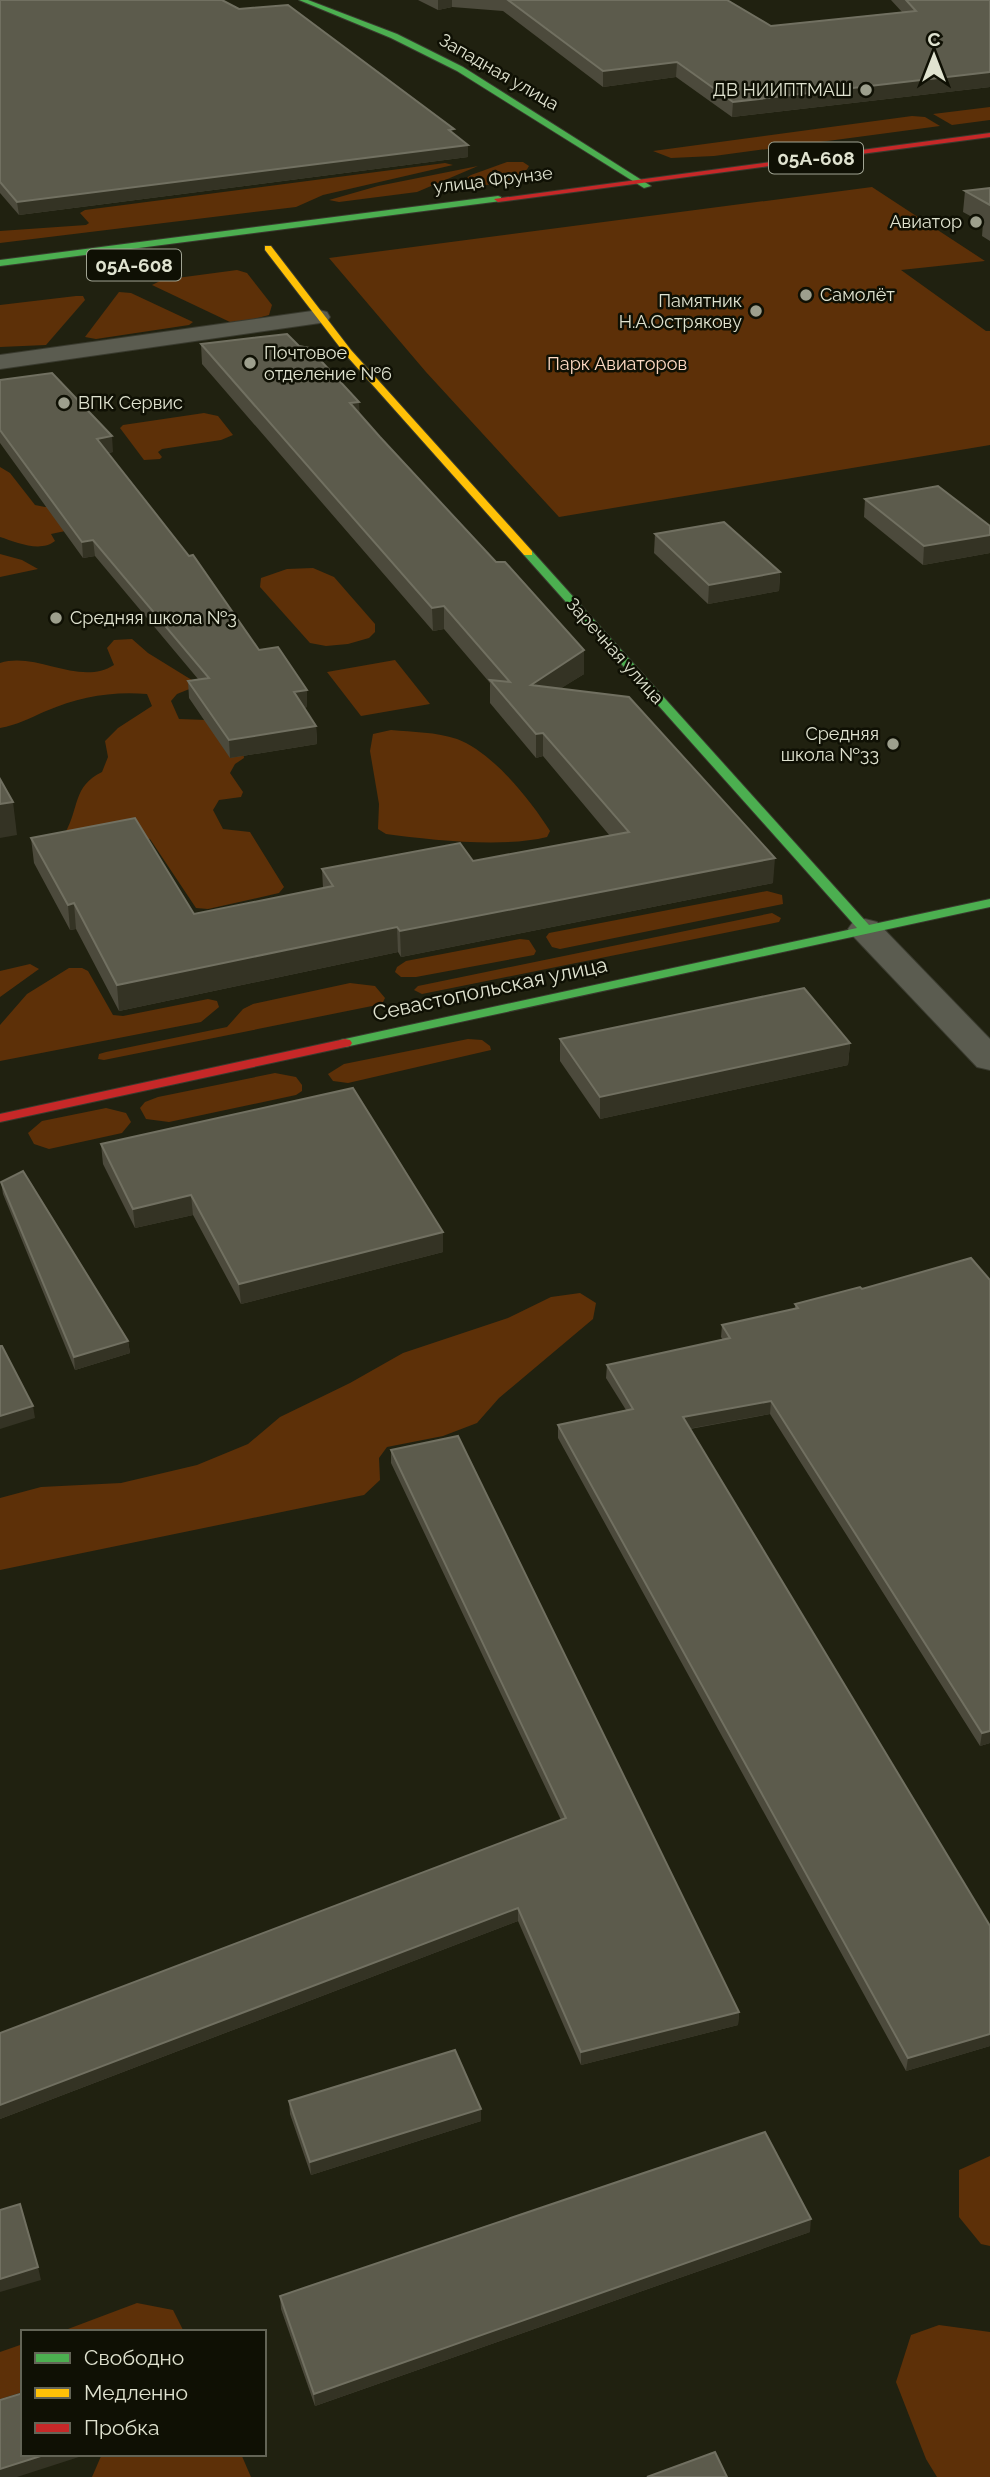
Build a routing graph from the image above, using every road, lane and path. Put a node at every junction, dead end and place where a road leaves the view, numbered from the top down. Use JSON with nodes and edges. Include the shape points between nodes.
{"nodes":[{"id":1,"x":302,"y":0,"type":"edge"},
{"id":2,"x":990,"y":135,"type":"edge"},
{"id":3,"x":641,"y":181,"type":"junction"},
{"id":4,"x":657,"y":194,"type":"dead end"},
{"id":5,"x":254,"y":230,"type":"junction"},
{"id":6,"x":0,"y":263,"type":"edge"},
{"id":7,"x":319,"y":317,"type":"junction"},
{"id":8,"x":0,"y":362,"type":"edge"},
{"id":9,"x":990,"y":903,"type":"edge"},
{"id":10,"x":866,"y":929,"type":"junction"},
{"id":11,"x":990,"y":1059,"type":"edge"},
{"id":12,"x":0,"y":1118,"type":"edge"}],
"edges":[{"from":1,"to":3,"type":"main road","name":"Западная улица","via":[[394,36],[491,86]]},
{"from":2,"to":3,"type":"main road","name":"улица Фрунзе","number":"05А-608"},
{"from":3,"to":4,"type":"main road","name":"Западная улица"},
{"from":3,"to":5,"type":"main road","name":"улица Фрунзе","number":"05А-608"},
{"from":5,"to":6,"type":"main road","name":"улица Фрунзе","number":"05А-608"},
{"from":5,"to":7,"type":"main road","name":"Заречная улица"},
{"from":7,"to":8,"type":"street"},
{"from":7,"to":10,"type":"main road","name":"Заречная улица"},
{"from":9,"to":10,"type":"main road","name":"Севастопольская улица"},
{"from":10,"to":11,"type":"street","name":"Заречная улица"},
{"from":10,"to":12,"type":"main road","name":"Севастопольская улица"}]}
